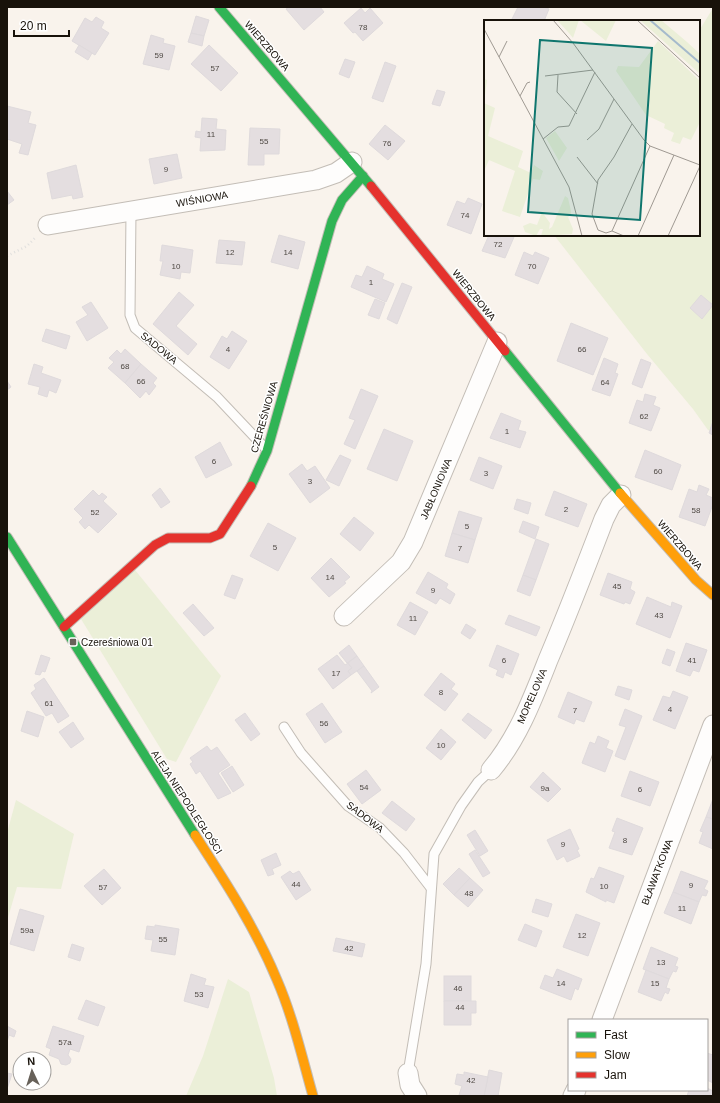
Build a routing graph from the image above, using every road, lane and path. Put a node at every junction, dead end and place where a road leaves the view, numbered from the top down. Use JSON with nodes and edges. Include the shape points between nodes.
{"nodes":[{"id":1,"x":219,"y":7,"type":"edge"},
{"id":2,"x":358,"y":169,"type":"junction"},
{"id":3,"x":131,"y":212,"type":"junction"},
{"id":4,"x":48,"y":225,"type":"joint"},
{"id":5,"x":7,"y":256,"type":"edge"},
{"id":6,"x":497,"y":342,"type":"junction"},
{"id":7,"x":268,"y":451,"type":"junction"},
{"id":8,"x":621,"y":495,"type":"junction"},
{"id":9,"x":7,"y":537,"type":"edge"},
{"id":10,"x":713,"y":595,"type":"edge"},
{"id":11,"x":344,"y":616,"type":"dead end"},
{"id":12,"x":64,"y":627,"type":"junction"},
{"id":13,"x":713,"y":725,"type":"edge"},
{"id":14,"x":284,"y":727,"type":"dead end"},
{"id":15,"x":491,"y":770,"type":"joint"},
{"id":16,"x":431,"y":888,"type":"junction"},
{"id":17,"x":602,"y":1019,"type":"edge"},
{"id":18,"x":408,"y":1073,"type":"joint"},
{"id":19,"x":313,"y":1096,"type":"edge"},
{"id":20,"x":417,"y":1096,"type":"edge"}],
"edges":[{"from":1,"to":2,"type":"street","name":"WIERZBOWA"},
{"from":2,"to":3,"type":"street","name":"WIŚNIOWA","via":[[316,180]]},
{"from":2,"to":6,"type":"street","name":"WIERZBOWA"},
{"from":2,"to":7,"type":"street","name":"CZEREŚNIOWA","via":[[352,187],[342,200],[332,221]]},
{"from":3,"to":4,"type":"street","name":"WIŚNIOWA"},
{"from":3,"to":7,"type":"lane","name":"SADOWA","via":[[132,323],[217,397]]},
{"from":4,"to":5,"type":"path","via":[[27,246]]},
{"from":6,"to":8,"type":"street","name":"WIERZBOWA"},
{"from":6,"to":11,"type":"street","name":"JABŁONIOWA","via":[[413,542],[401,562]]},
{"from":7,"to":12,"type":"street","name":"CZEREŚNIOWA","via":[[250,488],[220,534],[210,538],[168,538],[155,545]]},
{"from":8,"to":10,"type":"street","name":"WIERZBOWA","via":[[696,580]]},
{"from":8,"to":15,"type":"street","name":"MORELOWA","via":[[611,505],[604,519],[526,714],[501,758]]},
{"from":9,"to":12,"type":"street","name":"ALEJA NIEPODLEGŁOŚCI"},
{"from":12,"to":19,"type":"street","name":"ALEJA NIEPODLEGŁOŚCI","via":[[249,924],[285,999]]},
{"from":13,"to":17,"type":"street","name":"BŁAWATKOWA"},
{"from":14,"to":16,"type":"lane","name":"SADOWA","via":[[301,753],[348,806],[380,828],[404,853]]},
{"from":15,"to":16,"type":"lane","name":"MORELOWA","via":[[466,798],[438,846],[432,862]]},
{"from":16,"to":18,"type":"lane","name":"MORELOWA","via":[[426,964]]},
{"from":18,"to":20,"type":"street","via":[[410,1085]]}]}
